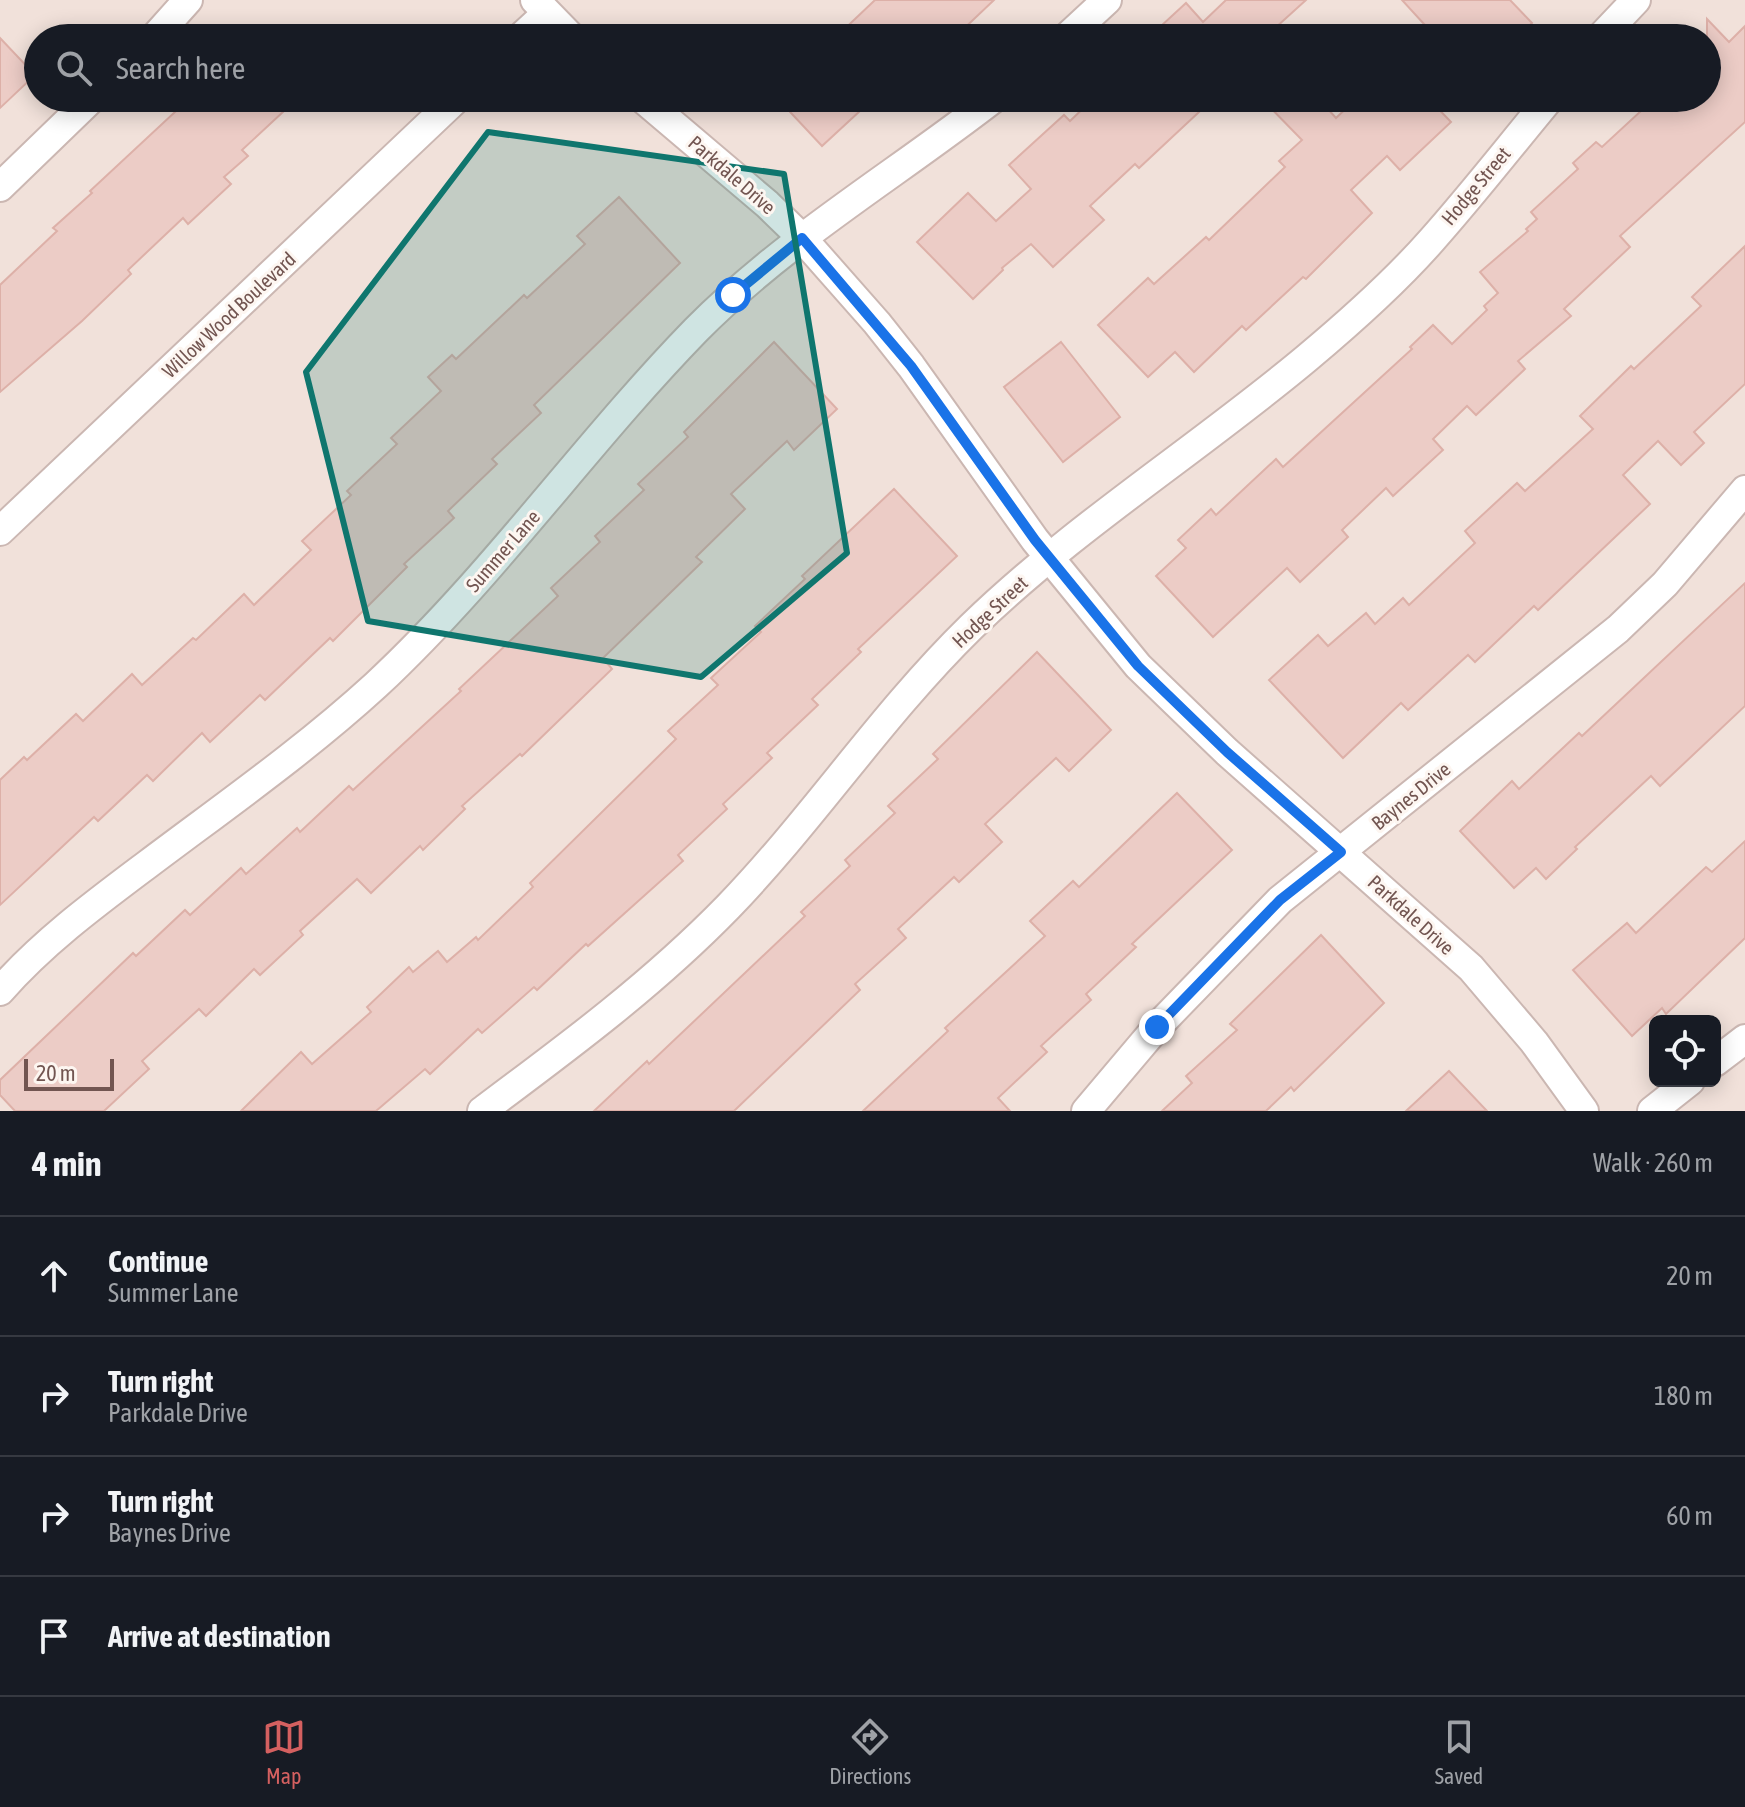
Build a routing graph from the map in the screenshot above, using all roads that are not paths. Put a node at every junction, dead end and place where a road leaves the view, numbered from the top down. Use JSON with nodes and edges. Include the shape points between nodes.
{"nodes":[{"id":1,"x":188,"y":0,"type":"edge"},
{"id":2,"x":1107,"y":0,"type":"edge"},
{"id":3,"x":1636,"y":0,"type":"edge"},
{"id":4,"x":540,"y":7,"type":"edge"},
{"id":5,"x":167,"y":24,"type":"edge"},
{"id":6,"x":529,"y":24,"type":"edge"},
{"id":7,"x":558,"y":24,"type":"edge"},
{"id":8,"x":1081,"y":24,"type":"edge"},
{"id":9,"x":1613,"y":24,"type":"edge"},
{"id":10,"x":78,"y":112,"type":"edge"},
{"id":11,"x":442,"y":112,"type":"edge"},
{"id":12,"x":659,"y":112,"type":"edge"},
{"id":13,"x":975,"y":112,"type":"edge"},
{"id":14,"x":1538,"y":112,"type":"edge"},
{"id":15,"x":0,"y":187,"type":"edge"},
{"id":16,"x":802,"y":238,"type":"junction"},
{"id":17,"x":1745,"y":490,"type":"edge"},
{"id":18,"x":0,"y":531,"type":"edge"},
{"id":19,"x":1049,"y":557,"type":"junction"},
{"id":20,"x":1341,"y":852,"type":"junction"},
{"id":21,"x":0,"y":991,"type":"edge"},
{"id":22,"x":1745,"y":1039,"type":"edge"},
{"id":23,"x":1721,"y":1057,"type":"edge"},
{"id":24,"x":1682,"y":1087,"type":"edge"},
{"id":25,"x":482,"y":1111,"type":"edge"},
{"id":26,"x":1086,"y":1111,"type":"edge"},
{"id":27,"x":1584,"y":1111,"type":"edge"},
{"id":28,"x":1652,"y":1111,"type":"edge"}],
"edges":[{"from":1,"to":5,"type":"street"},
{"from":2,"to":8,"type":"street"},
{"from":3,"to":9,"type":"street"},
{"from":4,"to":6,"type":"street"},
{"from":4,"to":7,"type":"street"},
{"from":10,"to":15,"type":"street"},
{"from":11,"to":18,"type":"street","name":"Willow Wood Boulevard"},
{"from":12,"to":16,"type":"street","name":"Parkdale Drive"},
{"from":13,"to":16,"type":"street","name":"Summer Lane"},
{"from":14,"to":19,"type":"street","name":"Hodge Street","via":[[1430,243],[1351,319],[1260,396]]},
{"from":16,"to":19,"type":"street","name":"Parkdale Drive","via":[[911,366]]},
{"from":16,"to":21,"type":"street","name":"Summer Lane","via":[[697,330],[468,592],[392,669],[319,735],[63,928]]},
{"from":17,"to":20,"type":"street","name":"Baynes Drive","via":[[1665,584],[1618,629]]},
{"from":19,"to":20,"type":"street","name":"Parkdale Drive","via":[[1138,666]]},
{"from":19,"to":25,"type":"street","name":"Hodge Street","via":[[932,668],[696,939],[603,1021]]},
{"from":20,"to":26,"type":"street","name":"Baynes Drive","via":[[1280,900],[1223,957]]},
{"from":20,"to":27,"type":"street","name":"Parkdale Drive","via":[[1471,968]]},
{"from":22,"to":23,"type":"street"},
{"from":24,"to":28,"type":"street"}]}
